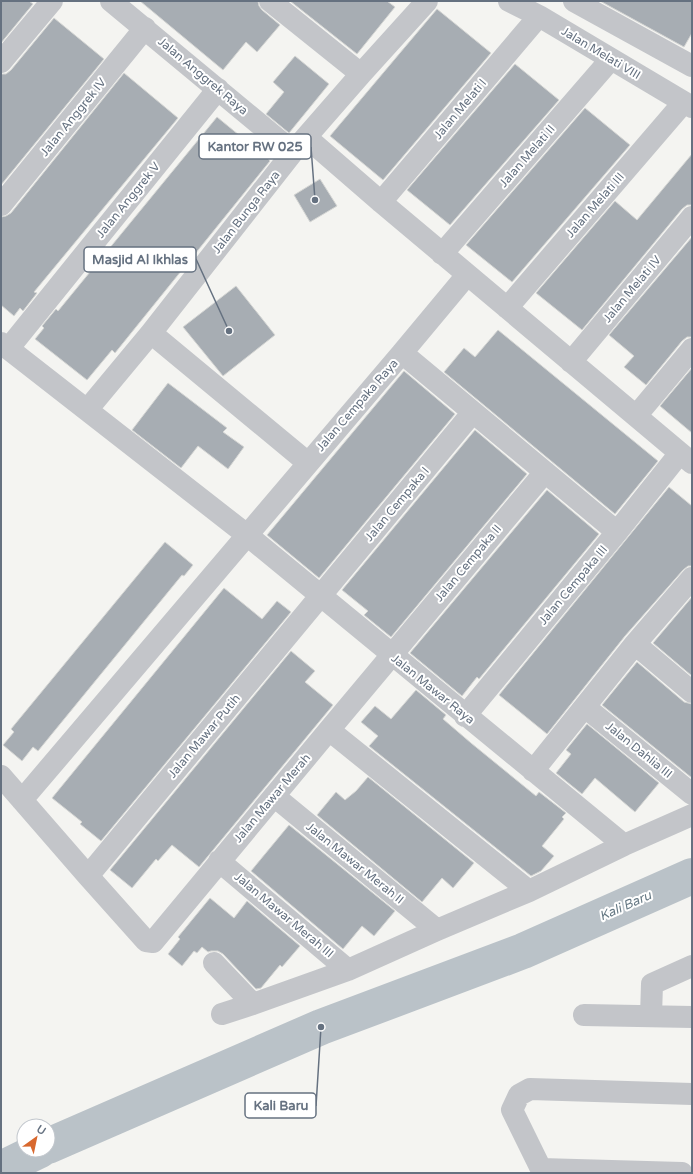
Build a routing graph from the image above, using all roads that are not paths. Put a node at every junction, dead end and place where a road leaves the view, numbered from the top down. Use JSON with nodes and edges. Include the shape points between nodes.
{"nodes":[{"id":1,"x":52,"y":1,"type":"edge"},
{"id":2,"x":111,"y":1,"type":"edge"},
{"id":3,"x":270,"y":1,"type":"edge"},
{"id":4,"x":427,"y":1,"type":"edge"},
{"id":5,"x":509,"y":1,"type":"edge"},
{"id":6,"x":574,"y":1,"type":"edge"},
{"id":7,"x":539,"y":16,"type":"junction"},
{"id":8,"x":145,"y":28,"type":"junction"},
{"id":9,"x":611,"y":59,"type":"junction"},
{"id":10,"x":1,"y":62,"type":"edge"},
{"id":11,"x":692,"y":66,"type":"edge"},
{"id":12,"x":361,"y":74,"type":"junction"},
{"id":13,"x":218,"y":89,"type":"junction"},
{"id":14,"x":688,"y":105,"type":"edge"},
{"id":15,"x":300,"y":145,"type":"junction"},
{"id":16,"x":381,"y":202,"type":"junction"},
{"id":17,"x":1,"y":205,"type":"edge"},
{"id":18,"x":692,"y":217,"type":"edge"},
{"id":19,"x":442,"y":254,"type":"junction"},
{"id":20,"x":467,"y":274,"type":"junction"},
{"id":21,"x":507,"y":308,"type":"junction"},
{"id":22,"x":151,"y":332,"type":"junction"},
{"id":23,"x":4,"y":346,"type":"edge"},
{"id":24,"x":692,"y":348,"type":"edge"},
{"id":25,"x":402,"y":354,"type":"junction"},
{"id":26,"x":571,"y":362,"type":"junction"},
{"id":27,"x":87,"y":410,"type":"junction"},
{"id":28,"x":473,"y":412,"type":"junction"},
{"id":29,"x":636,"y":416,"type":"junction"},
{"id":30,"x":686,"y":458,"type":"edge"},
{"id":31,"x":308,"y":463,"type":"junction"},
{"id":32,"x":545,"y":472,"type":"junction"},
{"id":33,"x":617,"y":532,"type":"junction"},
{"id":34,"x":247,"y":535,"type":"junction"},
{"id":35,"x":692,"y":578,"type":"edge"},
{"id":36,"x":320,"y":597,"type":"junction"},
{"id":37,"x":635,"y":644,"type":"junction"},
{"id":38,"x":391,"y":655,"type":"junction"},
{"id":39,"x":692,"y":692,"type":"edge"},
{"id":40,"x":585,"y":707,"type":"junction"},
{"id":41,"x":466,"y":716,"type":"junction"},
{"id":42,"x":329,"y":730,"type":"junction"},
{"id":43,"x":533,"y":771,"type":"junction"},
{"id":44,"x":1,"y":776,"type":"edge"},
{"id":45,"x":692,"y":794,"type":"edge"},
{"id":46,"x":274,"y":796,"type":"junction"},
{"id":47,"x":22,"y":800,"type":"junction"},
{"id":48,"x":692,"y":815,"type":"edge"},
{"id":49,"x":622,"y":844,"type":"junction"},
{"id":50,"x":219,"y":862,"type":"junction"},
{"id":51,"x":88,"y":876,"type":"junction"},
{"id":52,"x":529,"y":891,"type":"junction"},
{"id":53,"x":437,"y":930,"type":"junction"},
{"id":54,"x":214,"y":963,"type":"dead end"},
{"id":55,"x":692,"y":966,"type":"edge"},
{"id":56,"x":348,"y":970,"type":"junction"},
{"id":57,"x":253,"y":1004,"type":"junction"},
{"id":58,"x":222,"y":1014,"type":"dead end"},
{"id":59,"x":584,"y":1015,"type":"dead end"},
{"id":60,"x":651,"y":1016,"type":"junction"},
{"id":61,"x":692,"y":1017,"type":"edge"},
{"id":62,"x":692,"y":1094,"type":"edge"},
{"id":63,"x":603,"y":1172,"type":"edge"},
{"id":64,"x":682,"y":1173,"type":"edge"}],
"edges":[{"from":1,"to":10,"type":"street"},
{"from":2,"to":8,"type":"street","name":"Jalan Anggrek Raya"},
{"from":3,"to":12,"type":"street"},
{"from":4,"to":12,"type":"street","name":"Jalan Bunga Raya"},
{"from":5,"to":7,"type":"street","name":"Jalan Melati VIII"},
{"from":6,"to":11,"type":"street"},
{"from":7,"to":9,"type":"street","name":"Jalan Melati VIII"},
{"from":7,"to":16,"type":"street","name":"Jalan Melati I"},
{"from":8,"to":13,"type":"street","name":"Jalan Anggrek Raya"},
{"from":8,"to":17,"type":"street","name":"Jalan Anggrek IV"},
{"from":9,"to":14,"type":"street","name":"Jalan Melati VIII"},
{"from":9,"to":19,"type":"street","name":"Jalan Melati II"},
{"from":12,"to":15,"type":"street","name":"Jalan Bunga Raya"},
{"from":13,"to":15,"type":"street","name":"Jalan Anggrek Raya"},
{"from":13,"to":23,"type":"street","name":"Jalan Anggrek V"},
{"from":14,"to":21,"type":"street","name":"Jalan Melati III"},
{"from":15,"to":16,"type":"street","name":"Jalan Anggrek Raya"},
{"from":15,"to":22,"type":"street","name":"Jalan Bunga Raya"},
{"from":16,"to":19,"type":"street","name":"Jalan Anggrek Raya"},
{"from":18,"to":26,"type":"street","name":"Jalan Melati IV"},
{"from":19,"to":20,"type":"street","name":"Jalan Anggrek Raya"},
{"from":20,"to":21,"type":"street","name":"Jalan Anggrek Raya"},
{"from":20,"to":25,"type":"street","name":"Jalan Cempaka Raya"},
{"from":21,"to":26,"type":"street","name":"Jalan Anggrek Raya"},
{"from":22,"to":27,"type":"street","name":"Jalan Bunga Raya"},
{"from":22,"to":31,"type":"street"},
{"from":23,"to":27,"type":"street","name":"Jalan Mawar Raya"},
{"from":24,"to":29,"type":"street"},
{"from":25,"to":28,"type":"street"},
{"from":25,"to":31,"type":"street","name":"Jalan Cempaka Raya"},
{"from":26,"to":29,"type":"street","name":"Jalan Anggrek Raya"},
{"from":27,"to":34,"type":"street","name":"Jalan Mawar Raya"},
{"from":28,"to":32,"type":"street"},
{"from":28,"to":36,"type":"street","name":"Jalan Cempaka I"},
{"from":29,"to":30,"type":"street","name":"Jalan Anggrek Raya"},
{"from":30,"to":33,"type":"street","name":"Jalan Cempaka III"},
{"from":31,"to":34,"type":"street","name":"Jalan Cempaka Raya"},
{"from":32,"to":33,"type":"street"},
{"from":32,"to":38,"type":"street","name":"Jalan Cempaka II"},
{"from":33,"to":41,"type":"street","name":"Jalan Cempaka III"},
{"from":34,"to":36,"type":"street","name":"Jalan Mawar Raya"},
{"from":34,"to":47,"type":"street","name":"Jalan Cempaka Raya"},
{"from":35,"to":37,"type":"street"},
{"from":36,"to":38,"type":"street","name":"Jalan Mawar Raya"},
{"from":36,"to":51,"type":"street","name":"Jalan Mawar Putih"},
{"from":37,"to":39,"type":"street"},
{"from":37,"to":40,"type":"street"},
{"from":38,"to":41,"type":"street","name":"Jalan Mawar Raya"},
{"from":38,"to":42,"type":"street","name":"Jalan Mawar Merah"},
{"from":40,"to":43,"type":"street"},
{"from":40,"to":45,"type":"street","name":"Jalan Dahlia III"},
{"from":41,"to":43,"type":"street","name":"Jalan Mawar Raya"},
{"from":42,"to":46,"type":"street","name":"Jalan Mawar Merah"},
{"from":42,"to":52,"type":"street"},
{"from":43,"to":49,"type":"street","name":"Jalan Mawar Raya"},
{"from":44,"to":47,"type":"street"},
{"from":46,"to":50,"type":"street","name":"Jalan Mawar Merah"},
{"from":46,"to":53,"type":"street","name":"Jalan Mawar Merah II"},
{"from":47,"to":51,"type":"street"},
{"from":48,"to":49,"type":"street"},
{"from":49,"to":52,"type":"street"},
{"from":50,"to":51,"type":"street","name":"Jalan Mawar Merah","via":[[153,942],[146,941]]},
{"from":50,"to":56,"type":"street","name":"Jalan Mawar Merah III"},
{"from":52,"to":53,"type":"street"},
{"from":53,"to":56,"type":"street"},
{"from":54,"to":57,"type":"street"},
{"from":55,"to":60,"type":"street","via":[[652,984]]},
{"from":56,"to":57,"type":"street"},
{"from":57,"to":58,"type":"street"},
{"from":59,"to":60,"type":"street"},
{"from":60,"to":61,"type":"street"},
{"from":62,"to":63,"type":"street","via":[[530,1089],[519,1095],[512,1110],[542,1169]]},
{"from":63,"to":64,"type":"street"}]}
